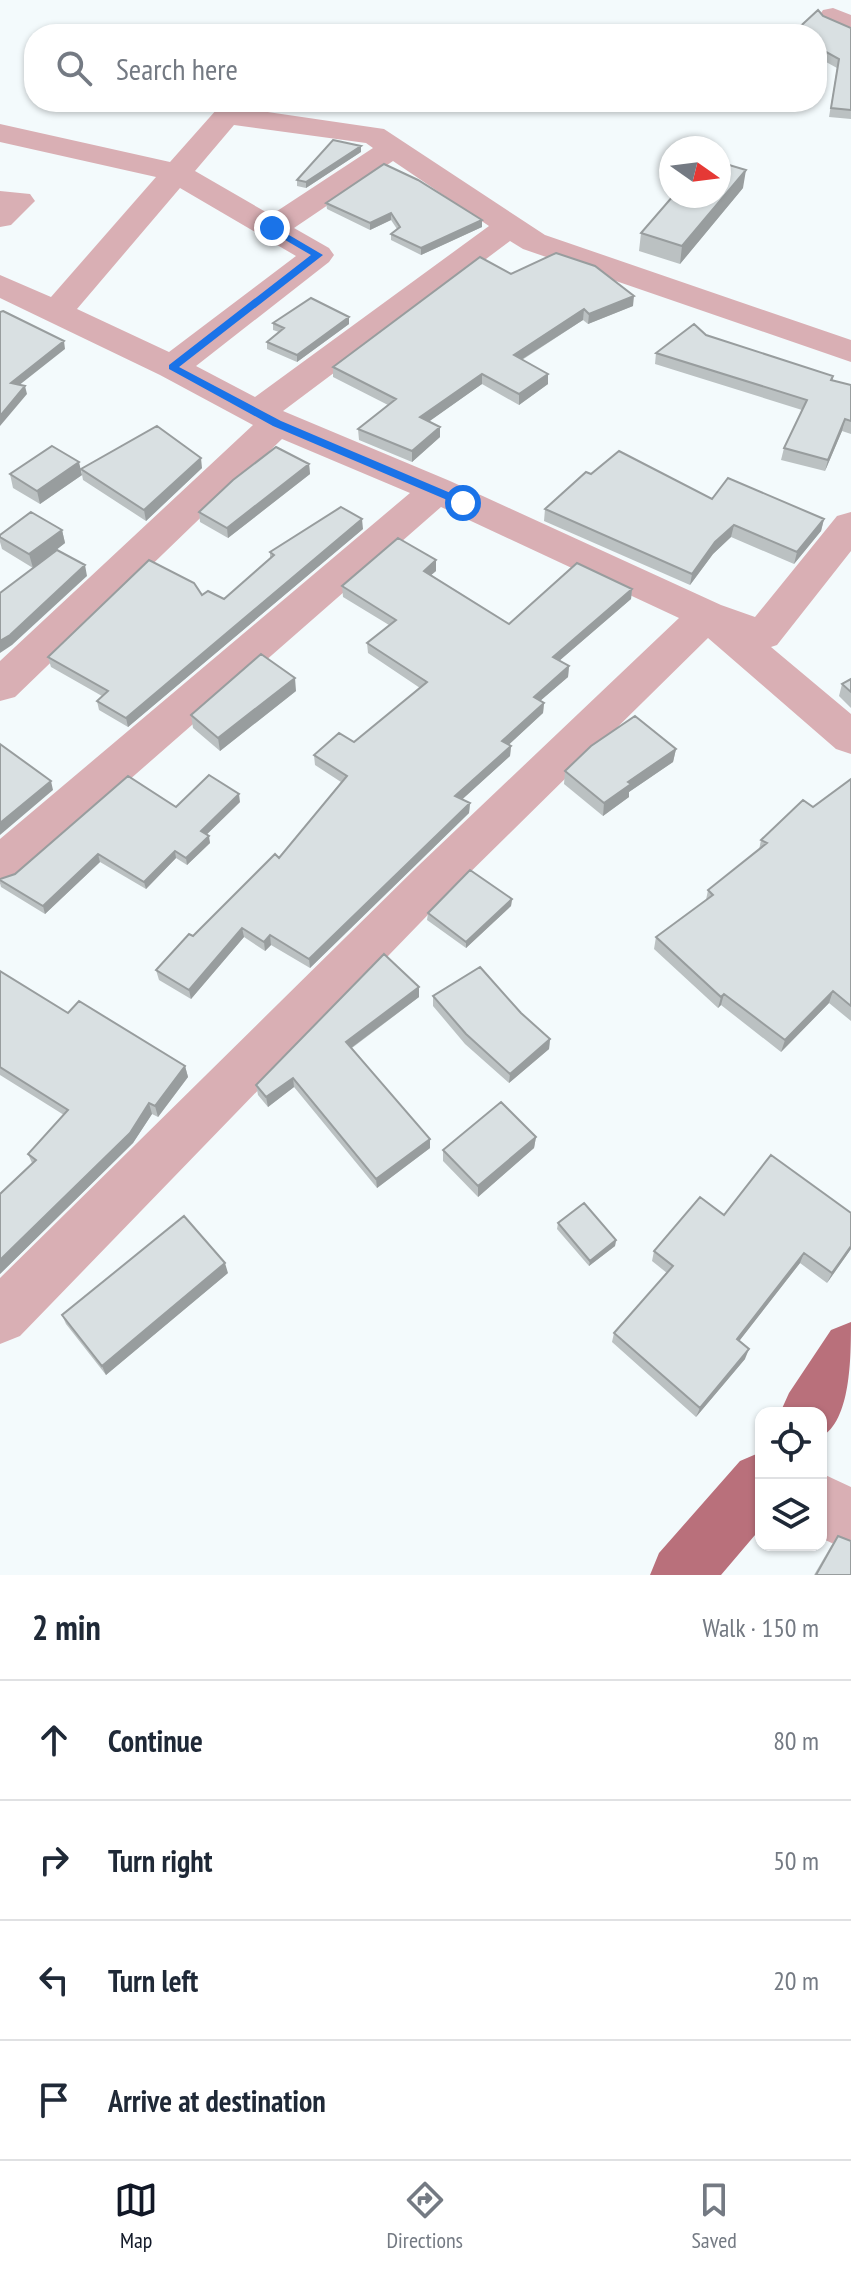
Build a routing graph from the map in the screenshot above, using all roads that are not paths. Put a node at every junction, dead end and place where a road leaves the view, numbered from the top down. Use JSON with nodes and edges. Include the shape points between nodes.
{"nodes":[{"id":1,"x":0,"y":133,"type":"edge"},
{"id":2,"x":393,"y":148,"type":"junction"},
{"id":3,"x":177,"y":173,"type":"junction"},
{"id":4,"x":0,"y":200,"type":"edge"},
{"id":5,"x":0,"y":218,"type":"edge"},
{"id":6,"x":511,"y":225,"type":"junction"},
{"id":7,"x":272,"y":228,"type":"junction"},
{"id":8,"x":0,"y":285,"type":"edge"},
{"id":9,"x":56,"y":312,"type":"junction"},
{"id":10,"x":851,"y":352,"type":"edge"},
{"id":11,"x":172,"y":367,"type":"junction"},
{"id":12,"x":267,"y":418,"type":"junction"},
{"id":13,"x":437,"y":490,"type":"junction"},
{"id":14,"x":851,"y":525,"type":"edge"},
{"id":15,"x":707,"y":615,"type":"junction"},
{"id":16,"x":0,"y":686,"type":"edge"},
{"id":17,"x":851,"y":738,"type":"edge"},
{"id":18,"x":0,"y":866,"type":"edge"},
{"id":19,"x":0,"y":1317,"type":"edge"},
{"id":20,"x":851,"y":1350,"type":"edge"},
{"id":21,"x":813,"y":1407,"type":"edge"},
{"id":22,"x":755,"y":1489,"type":"edge"},
{"id":23,"x":827,"y":1507,"type":"edge"},
{"id":24,"x":851,"y":1522,"type":"edge"},
{"id":25,"x":681,"y":1575,"type":"edge"}],
"edges":[{"from":1,"to":3,"type":"street"},
{"from":2,"to":3,"type":"street","via":[[374,135],[227,115]]},
{"from":2,"to":6,"type":"street"},
{"from":2,"to":7,"type":"street"},
{"from":3,"to":7,"type":"street"},
{"from":3,"to":9,"type":"street"},
{"from":4,"to":5,"type":"street","via":[[19,201]]},
{"from":6,"to":10,"type":"street","via":[[534,242]]},
{"from":6,"to":12,"type":"street"},
{"from":7,"to":11,"type":"street","via":[[318,255]]},
{"from":8,"to":9,"type":"street"},
{"from":9,"to":11,"type":"street"},
{"from":11,"to":12,"type":"street"},
{"from":12,"to":13,"type":"street"},
{"from":12,"to":16,"type":"street"},
{"from":13,"to":15,"type":"street"},
{"from":13,"to":18,"type":"street"},
{"from":14,"to":15,"type":"street","via":[[763,635]]},
{"from":15,"to":17,"type":"street"},
{"from":15,"to":19,"type":"street","via":[[434,879]]},
{"from":20,"to":21,"type":"main road"},
{"from":22,"to":25,"type":"main road"},
{"from":23,"to":24,"type":"street"}]}
